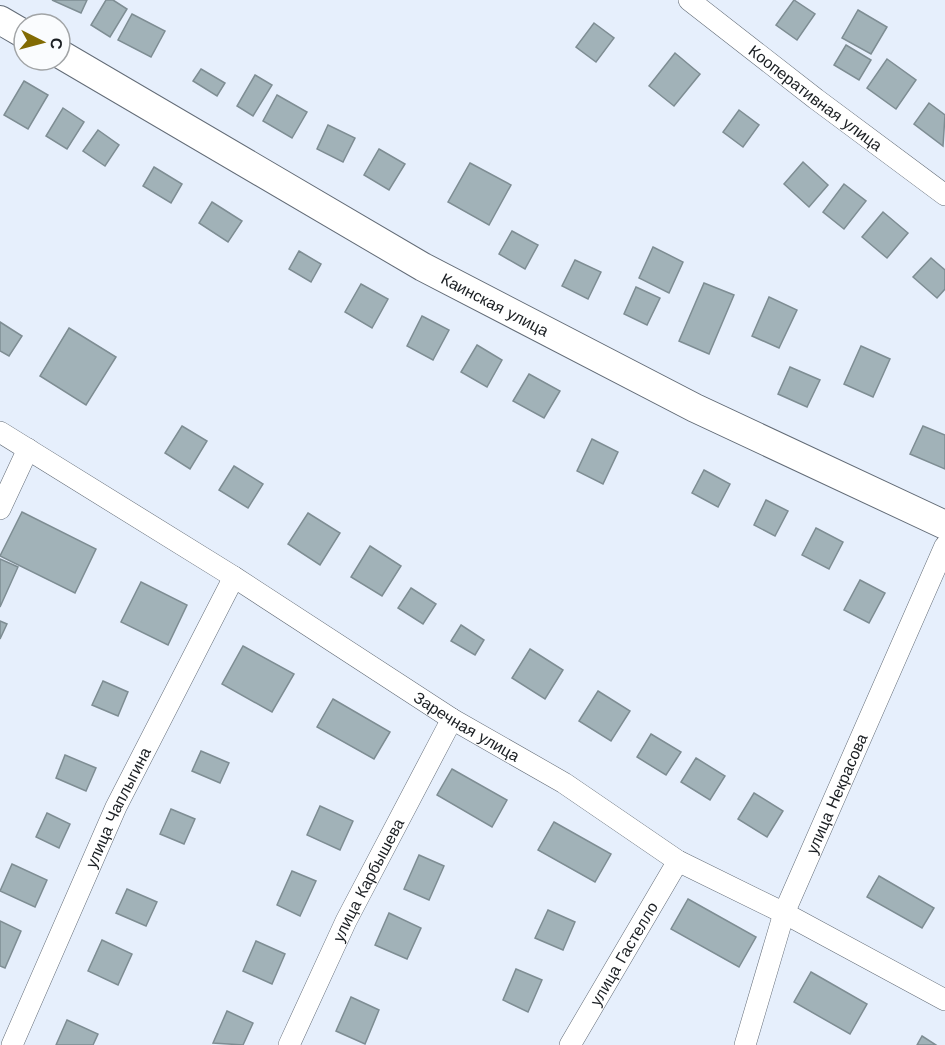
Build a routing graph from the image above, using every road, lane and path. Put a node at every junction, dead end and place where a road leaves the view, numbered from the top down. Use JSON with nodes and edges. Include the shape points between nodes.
{"nodes":[{"id":1,"x":689,"y":0,"type":"edge"},
{"id":2,"x":72,"y":61,"type":"edge"},
{"id":3,"x":945,"y":195,"type":"edge"},
{"id":4,"x":0,"y":432,"type":"edge"},
{"id":5,"x":28,"y":449,"type":"junction"},
{"id":6,"x":0,"y":509,"type":"edge"},
{"id":7,"x":945,"y":525,"type":"edge"},
{"id":8,"x":945,"y":546,"type":"edge"},
{"id":9,"x":234,"y":577,"type":"junction"},
{"id":10,"x":452,"y":719,"type":"junction"},
{"id":11,"x":678,"y":861,"type":"junction"},
{"id":12,"x":784,"y":913,"type":"junction"},
{"id":13,"x":945,"y":1000,"type":"edge"},
{"id":14,"x":12,"y":1045,"type":"edge"},
{"id":15,"x":289,"y":1045,"type":"edge"},
{"id":16,"x":570,"y":1045,"type":"edge"},
{"id":17,"x":745,"y":1045,"type":"edge"}],
"edges":[{"from":1,"to":3,"type":"street","name":"Кооперативная улица"},
{"from":2,"to":7,"type":"main road","name":"Каинская улица","via":[[423,267],[695,408]]},
{"from":4,"to":5,"type":"street","name":"Заречная улица"},
{"from":5,"to":6,"type":"street"},
{"from":5,"to":9,"type":"street","name":"Заречная улица"},
{"from":8,"to":12,"type":"street","name":"улица Некрасова"},
{"from":9,"to":10,"type":"street","name":"Заречная улица"},
{"from":9,"to":14,"type":"street","name":"улица Чаплыгина","via":[[116,807]]},
{"from":10,"to":11,"type":"street","name":"Заречная улица","via":[[564,783]]},
{"from":10,"to":15,"type":"street","name":"улица Карбышева","via":[[346,921]]},
{"from":11,"to":12,"type":"street","name":"Заречная улица"},
{"from":11,"to":16,"type":"street","name":"улица Гастелло"},
{"from":12,"to":13,"type":"street","name":"Заречная улица"},
{"from":12,"to":17,"type":"street","name":"улица Некрасова"}]}
